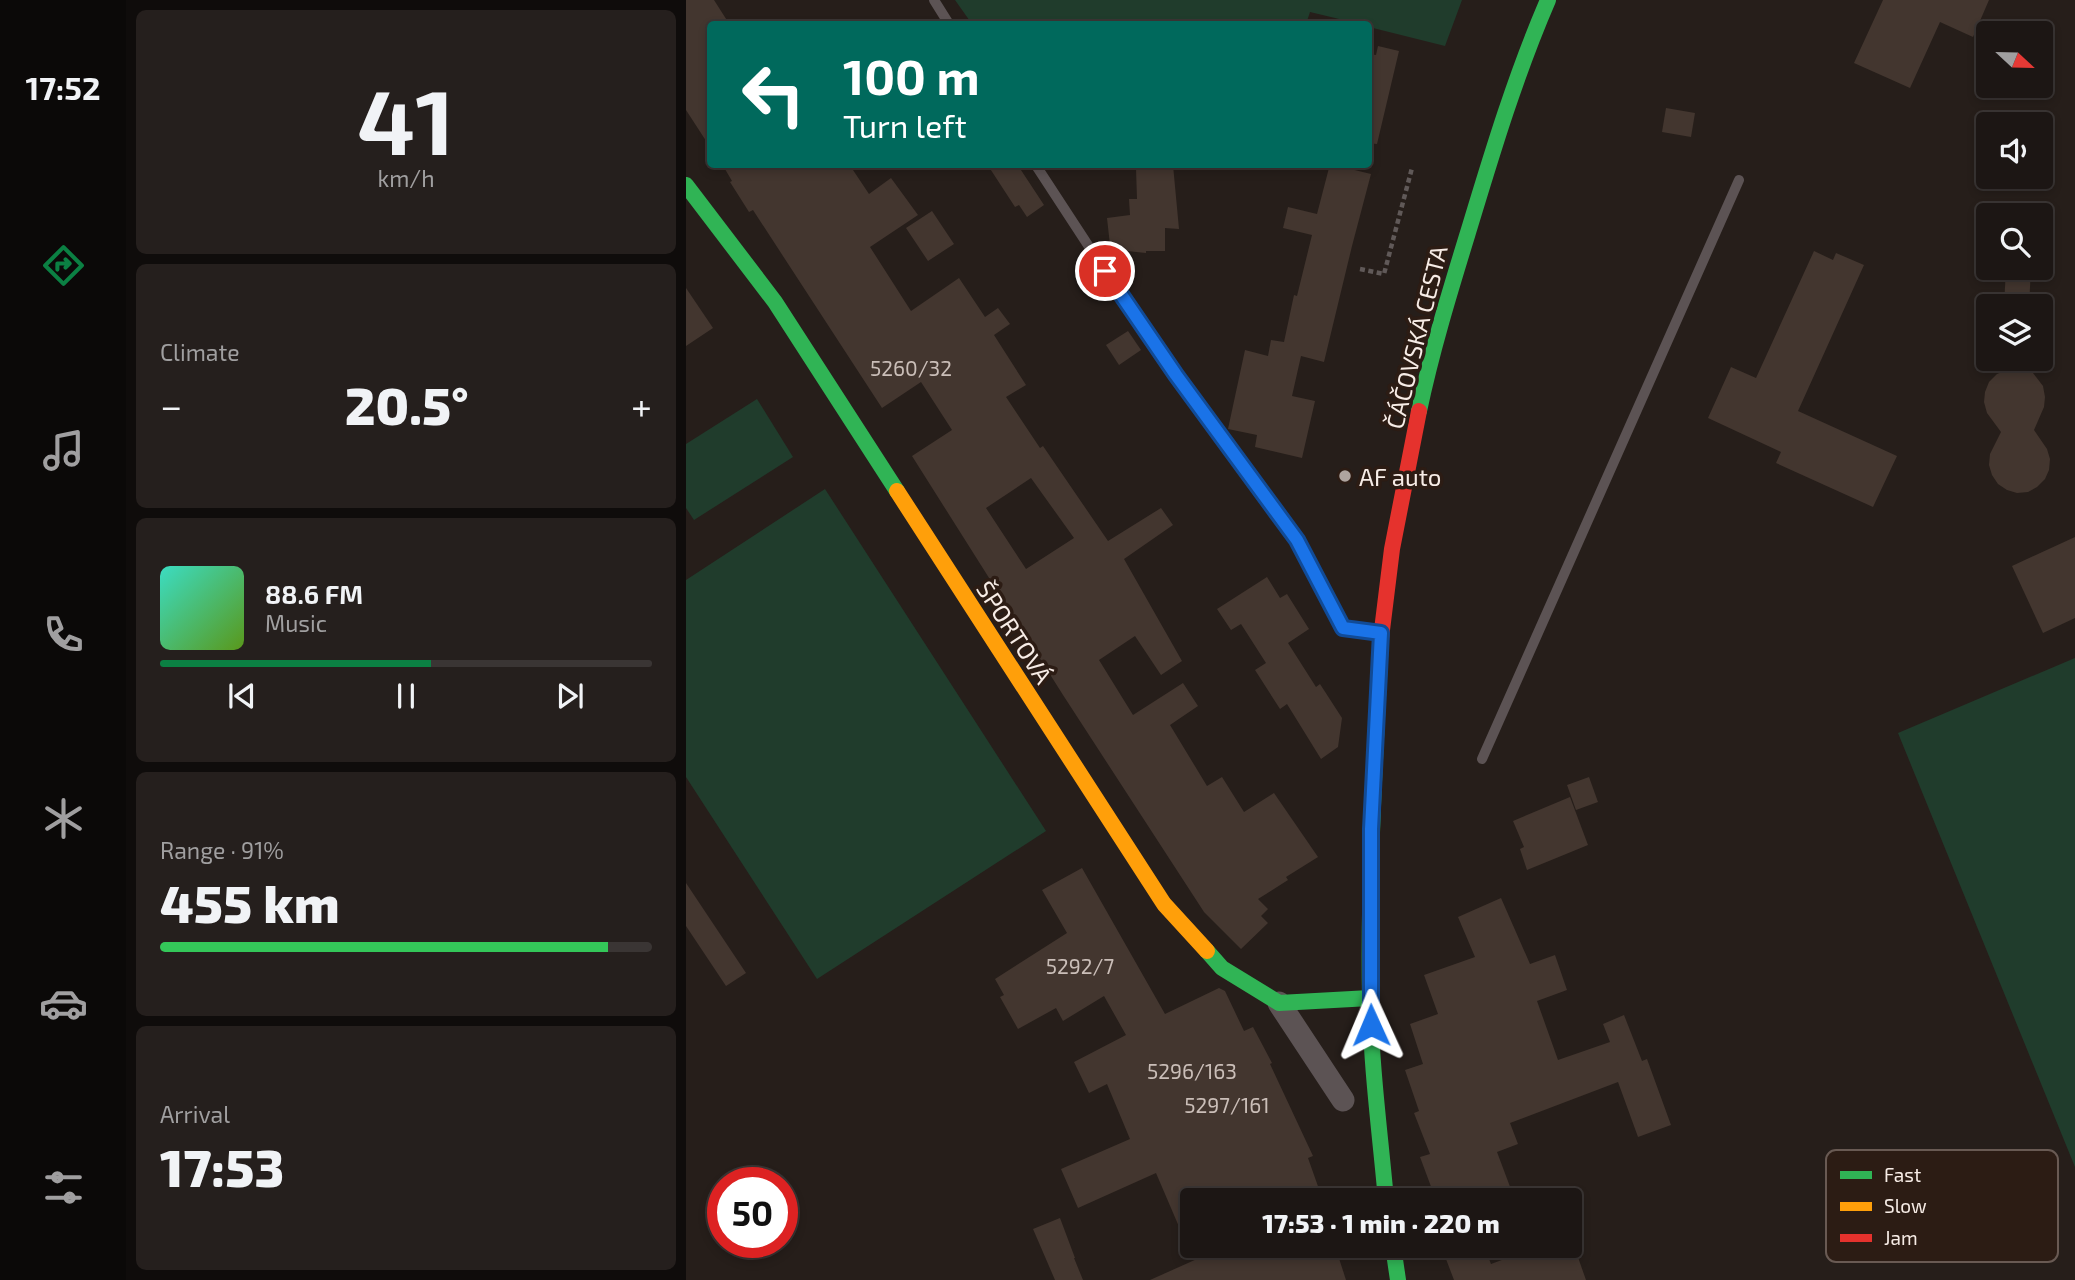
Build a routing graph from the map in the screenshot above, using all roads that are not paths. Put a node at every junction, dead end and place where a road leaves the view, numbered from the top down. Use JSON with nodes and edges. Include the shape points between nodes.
{"nodes":[{"id":1,"x":934,"y":0,"type":"edge"},
{"id":2,"x":1548,"y":0,"type":"edge"},
{"id":3,"x":947,"y":21,"type":"edge"},
{"id":4,"x":1038,"y":168,"type":"edge"},
{"id":5,"x":1739,"y":180,"type":"dead end"},
{"id":6,"x":686,"y":185,"type":"edge"},
{"id":7,"x":1381,"y":633,"type":"junction"},
{"id":8,"x":1482,"y":759,"type":"dead end"},
{"id":9,"x":1370,"y":998,"type":"junction"},
{"id":10,"x":1279,"y":1003,"type":"junction"},
{"id":11,"x":1343,"y":1100,"type":"dead end"},
{"id":12,"x":1386,"y":1188,"type":"edge"},
{"id":13,"x":1395,"y":1258,"type":"edge"},
{"id":14,"x":1398,"y":1280,"type":"edge"}],
"edges":[{"from":1,"to":3,"type":"lane"},
{"from":2,"to":7,"type":"main road","name":"ČÁČOVSKÁ CESTA","via":[[1506,107],[1431,355],[1401,502]]},
{"from":4,"to":7,"type":"lane","via":[[1133,314],[1297,540],[1343,628]]},
{"from":5,"to":8,"type":"lane"},
{"from":6,"to":10,"type":"main road","name":"ŠPORTOVÁ","via":[[775,302],[1164,904],[1222,968]]},
{"from":7,"to":9,"type":"main road","name":"ČÁČOVSKÁ CESTA","via":[[1371,829]]},
{"from":9,"to":10,"type":"main road"},
{"from":9,"to":12,"type":"main road","name":"ČÁČOVSKÁ CESTA"},
{"from":10,"to":11,"type":"street"},
{"from":13,"to":14,"type":"main road"}]}
